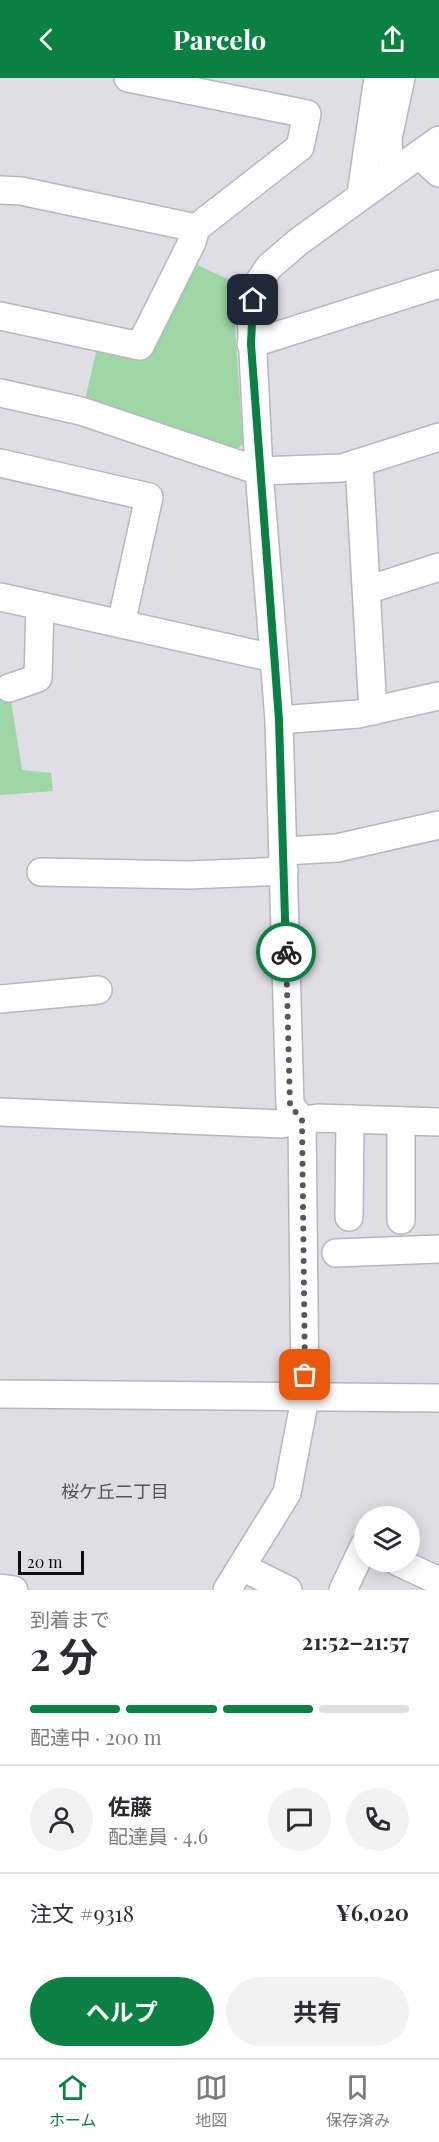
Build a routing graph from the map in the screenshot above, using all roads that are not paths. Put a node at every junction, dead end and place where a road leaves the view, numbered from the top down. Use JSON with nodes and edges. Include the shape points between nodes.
{"nodes":[{"id":1,"x":378,"y":78,"type":"edge"},
{"id":2,"x":400,"y":78,"type":"edge"},
{"id":3,"x":140,"y":79,"type":"edge"},
{"id":4,"x":418,"y":154,"type":"edge"},
{"id":5,"x":439,"y":173,"type":"edge"},
{"id":6,"x":0,"y":190,"type":"edge"},
{"id":7,"x":361,"y":194,"type":"junction"},
{"id":8,"x":196,"y":228,"type":"junction"},
{"id":9,"x":439,"y":284,"type":"edge"},
{"id":10,"x":0,"y":316,"type":"edge"},
{"id":11,"x":251,"y":344,"type":"junction"},
{"id":12,"x":0,"y":393,"type":"edge"},
{"id":13,"x":439,"y":436,"type":"edge"},
{"id":14,"x":0,"y":463,"type":"edge"},
{"id":15,"x":359,"y":463,"type":"junction"},
{"id":16,"x":260,"y":471,"type":"junction"},
{"id":17,"x":439,"y":567,"type":"edge"},
{"id":18,"x":367,"y":590,"type":"junction"},
{"id":19,"x":0,"y":597,"type":"edge"},
{"id":20,"x":40,"y":606,"type":"junction"},
{"id":21,"x":121,"y":624,"type":"junction"},
{"id":22,"x":273,"y":658,"type":"junction"},
{"id":23,"x":9,"y":688,"type":"dead end"},
{"id":24,"x":439,"y":696,"type":"edge"},
{"id":25,"x":373,"y":711,"type":"junction"},
{"id":26,"x":279,"y":720,"type":"junction"},
{"id":27,"x":439,"y":825,"type":"edge"},
{"id":28,"x":284,"y":861,"type":"junction"},
{"id":29,"x":41,"y":872,"type":"dead end"},
{"id":30,"x":98,"y":990,"type":"dead end"},
{"id":31,"x":0,"y":999,"type":"edge"},
{"id":32,"x":0,"y":1112,"type":"edge"},
{"id":33,"x":350,"y":1119,"type":"junction"},
{"id":34,"x":302,"y":1120,"type":"junction"},
{"id":35,"x":401,"y":1121,"type":"junction"},
{"id":36,"x":439,"y":1122,"type":"edge"},
{"id":37,"x":349,"y":1217,"type":"dead end"},
{"id":38,"x":401,"y":1220,"type":"dead end"},
{"id":39,"x":439,"y":1249,"type":"edge"},
{"id":40,"x":336,"y":1253,"type":"dead end"},
{"id":41,"x":0,"y":1394,"type":"edge"},
{"id":42,"x":306,"y":1398,"type":"junction"},
{"id":43,"x":439,"y":1398,"type":"edge"},
{"id":44,"x":242,"y":1567,"type":"junction"},
{"id":45,"x":354,"y":1567,"type":"edge"},
{"id":46,"x":420,"y":1572,"type":"edge"},
{"id":47,"x":439,"y":1581,"type":"edge"},
{"id":48,"x":0,"y":1588,"type":"edge"},
{"id":49,"x":14,"y":1590,"type":"edge"},
{"id":50,"x":227,"y":1590,"type":"edge"},
{"id":51,"x":288,"y":1590,"type":"edge"},
{"id":52,"x":343,"y":1590,"type":"edge"}],
"edges":[{"from":1,"to":7,"type":"street"},
{"from":2,"to":4,"type":"street","via":[[388,138],[389,157]]},
{"from":3,"to":8,"type":"street","via":[[307,114],[300,147]]},
{"from":4,"to":5,"type":"street"},
{"from":4,"to":7,"type":"street"},
{"from":6,"to":8,"type":"street","via":[[21,191]]},
{"from":7,"to":11,"type":"street","via":[[269,267],[255,288]]},
{"from":8,"to":10,"type":"street","via":[[140,346]]},
{"from":9,"to":11,"type":"street"},
{"from":11,"to":16,"type":"street"},
{"from":12,"to":16,"type":"street","via":[[81,411]]},
{"from":13,"to":15,"type":"street"},
{"from":14,"to":21,"type":"street","via":[[149,497]]},
{"from":15,"to":16,"type":"street","via":[[342,468]]},
{"from":15,"to":18,"type":"street"},
{"from":16,"to":22,"type":"street"},
{"from":17,"to":18,"type":"street"},
{"from":18,"to":25,"type":"street"},
{"from":19,"to":20,"type":"street"},
{"from":20,"to":21,"type":"street"},
{"from":20,"to":23,"type":"street","via":[[38,678]]},
{"from":21,"to":22,"type":"street"},
{"from":22,"to":26,"type":"street"},
{"from":24,"to":25,"type":"street"},
{"from":25,"to":26,"type":"street"},
{"from":26,"to":28,"type":"street"},
{"from":27,"to":28,"type":"street"},
{"from":28,"to":29,"type":"street","via":[[188,875]]},
{"from":28,"to":34,"type":"street","via":[[290,1105]]},
{"from":30,"to":31,"type":"street"},
{"from":32,"to":34,"type":"street","via":[[281,1124]]},
{"from":33,"to":34,"type":"street"},
{"from":33,"to":35,"type":"street"},
{"from":33,"to":37,"type":"street"},
{"from":34,"to":42,"type":"street"},
{"from":35,"to":36,"type":"street"},
{"from":35,"to":38,"type":"street"},
{"from":39,"to":40,"type":"street"},
{"from":41,"to":42,"type":"street"},
{"from":42,"to":43,"type":"street"},
{"from":42,"to":44,"type":"street","via":[[288,1493]]},
{"from":44,"to":50,"type":"street"},
{"from":44,"to":51,"type":"street"},
{"from":45,"to":52,"type":"street"},
{"from":46,"to":47,"type":"street"},
{"from":48,"to":49,"type":"street"}]}
